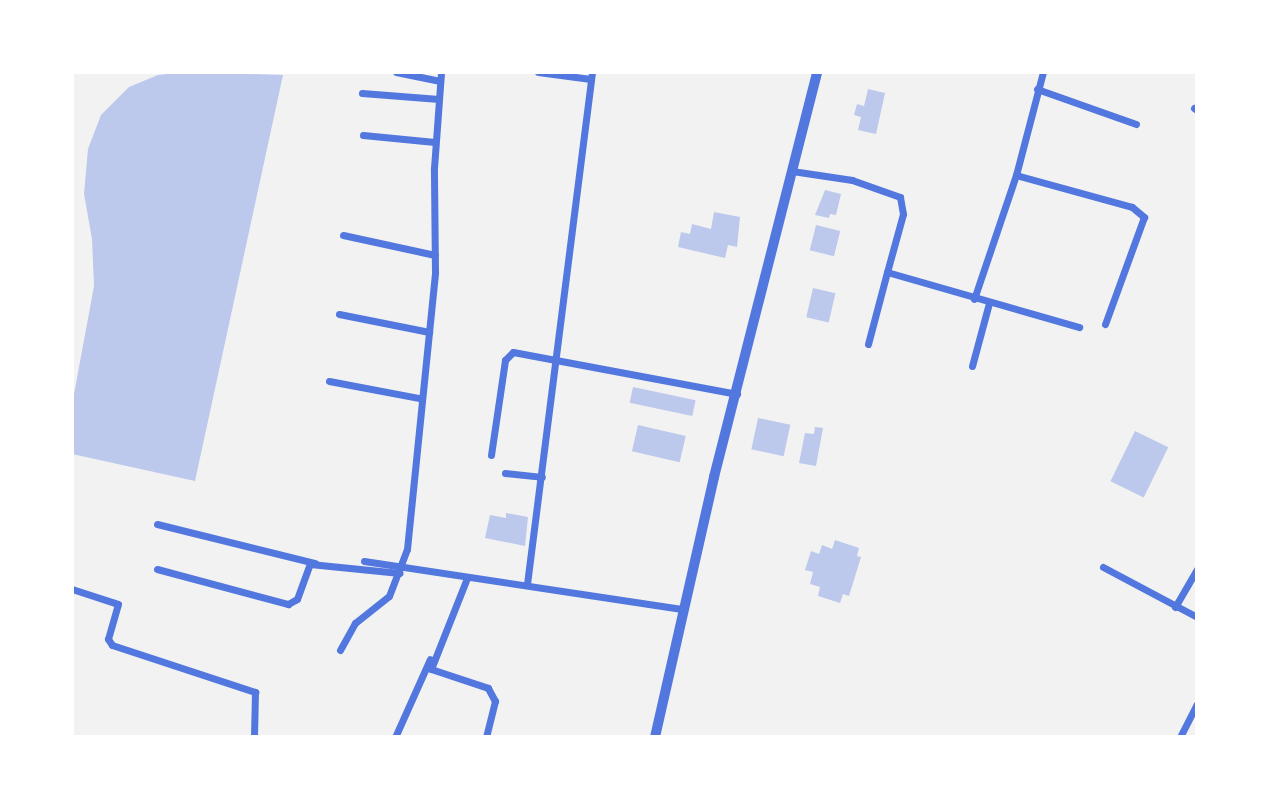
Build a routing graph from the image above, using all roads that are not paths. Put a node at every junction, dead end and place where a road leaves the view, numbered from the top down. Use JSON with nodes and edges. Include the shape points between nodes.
{"nodes":[{"id":1,"x":396,"y":72,"type":"edge"},
{"id":2,"x":441,"y":72,"type":"edge"},
{"id":3,"x":538,"y":72,"type":"edge"},
{"id":4,"x":817,"y":72,"type":"edge"},
{"id":5,"x":1043,"y":72,"type":"edge"},
{"id":6,"x":592,"y":75,"type":"edge"},
{"id":7,"x":440,"y":81,"type":"junction"},
{"id":8,"x":1037,"y":89,"type":"junction"},
{"id":9,"x":362,"y":93,"type":"dead end"},
{"id":10,"x":439,"y":99,"type":"junction"},
{"id":11,"x":1136,"y":124,"type":"dead end"},
{"id":12,"x":363,"y":135,"type":"dead end"},
{"id":13,"x":435,"y":142,"type":"junction"},
{"id":14,"x":792,"y":171,"type":"junction"},
{"id":15,"x":1016,"y":175,"type":"junction"},
{"id":16,"x":343,"y":235,"type":"dead end"},
{"id":17,"x":435,"y":255,"type":"junction"},
{"id":18,"x":887,"y":272,"type":"junction"},
{"id":19,"x":974,"y":299,"type":"junction"},
{"id":20,"x":989,"y":303,"type":"junction"},
{"id":21,"x":340,"y":314,"type":"dead end"},
{"id":22,"x":1105,"y":324,"type":"dead end"},
{"id":23,"x":1079,"y":327,"type":"dead end"},
{"id":24,"x":429,"y":332,"type":"junction"},
{"id":25,"x":869,"y":344,"type":"dead end"},
{"id":26,"x":554,"y":362,"type":"junction"},
{"id":27,"x":972,"y":366,"type":"dead end"},
{"id":28,"x":329,"y":381,"type":"dead end"},
{"id":29,"x":737,"y":394,"type":"junction"},
{"id":30,"x":419,"y":398,"type":"junction"},
{"id":31,"x":491,"y":455,"type":"dead end"},
{"id":32,"x":505,"y":473,"type":"dead end"},
{"id":33,"x":542,"y":477,"type":"junction"},
{"id":34,"x":157,"y":524,"type":"dead end"},
{"id":35,"x":364,"y":561,"type":"dead end"},
{"id":36,"x":316,"y":563,"type":"junction"},
{"id":37,"x":1102,"y":567,"type":"dead end"},
{"id":38,"x":157,"y":569,"type":"dead end"},
{"id":39,"x":1197,"y":569,"type":"edge"},
{"id":40,"x":401,"y":570,"type":"junction"},
{"id":41,"x":466,"y":578,"type":"junction"},
{"id":42,"x":527,"y":584,"type":"junction"},
{"id":43,"x":72,"y":589,"type":"edge"},
{"id":44,"x":1175,"y":607,"type":"junction"},
{"id":45,"x":683,"y":609,"type":"junction"},
{"id":46,"x":1197,"y":617,"type":"edge"},
{"id":47,"x":340,"y":650,"type":"dead end"},
{"id":48,"x":1197,"y":704,"type":"edge"},
{"id":49,"x":396,"y":736,"type":"edge"},
{"id":50,"x":254,"y":737,"type":"edge"},
{"id":51,"x":486,"y":737,"type":"edge"},
{"id":52,"x":655,"y":737,"type":"edge"},
{"id":53,"x":1180,"y":737,"type":"edge"}],
"edges":[{"from":1,"to":7,"type":"street"},
{"from":2,"to":7,"type":"street"},
{"from":3,"to":6,"type":"street"},
{"from":4,"to":14,"type":"street"},
{"from":5,"to":8,"type":"street"},
{"from":6,"to":26,"type":"street"},
{"from":7,"to":10,"type":"street"},
{"from":8,"to":11,"type":"street"},
{"from":8,"to":15,"type":"street"},
{"from":9,"to":10,"type":"street"},
{"from":10,"to":13,"type":"street"},
{"from":12,"to":13,"type":"street"},
{"from":13,"to":17,"type":"street"},
{"from":14,"to":18,"type":"street","via":[[852,180],[900,197],[903,214]]},
{"from":14,"to":29,"type":"street"},
{"from":15,"to":19,"type":"street"},
{"from":15,"to":22,"type":"street","via":[[1132,207],[1144,217]]},
{"from":16,"to":17,"type":"street"},
{"from":17,"to":24,"type":"street"},
{"from":18,"to":19,"type":"street"},
{"from":18,"to":25,"type":"street"},
{"from":19,"to":20,"type":"street"},
{"from":20,"to":23,"type":"street"},
{"from":20,"to":27,"type":"street"},
{"from":21,"to":24,"type":"street"},
{"from":24,"to":30,"type":"street"},
{"from":26,"to":29,"type":"street"},
{"from":26,"to":31,"type":"street","via":[[523,353],[508,354]]},
{"from":26,"to":33,"type":"street"},
{"from":28,"to":30,"type":"street"},
{"from":29,"to":45,"type":"street"},
{"from":30,"to":40,"type":"street","via":[[413,498]]},
{"from":32,"to":33,"type":"street"},
{"from":33,"to":42,"type":"street"},
{"from":34,"to":36,"type":"street"},
{"from":35,"to":40,"type":"street"},
{"from":36,"to":38,"type":"street","via":[[307,568],[297,599],[288,604]]},
{"from":36,"to":40,"type":"street","via":[[379,574]]},
{"from":37,"to":44,"type":"street"},
{"from":39,"to":44,"type":"street"},
{"from":40,"to":41,"type":"street"},
{"from":40,"to":47,"type":"street","via":[[389,596],[355,623]]},
{"from":41,"to":42,"type":"street"},
{"from":41,"to":49,"type":"street"},
{"from":41,"to":51,"type":"street","via":[[431,669],[488,688],[495,701]]},
{"from":42,"to":45,"type":"street"},
{"from":43,"to":50,"type":"street","via":[[118,604],[108,639],[112,645],[255,692]]},
{"from":44,"to":46,"type":"street"},
{"from":45,"to":52,"type":"street"},
{"from":48,"to":53,"type":"street"}]}
